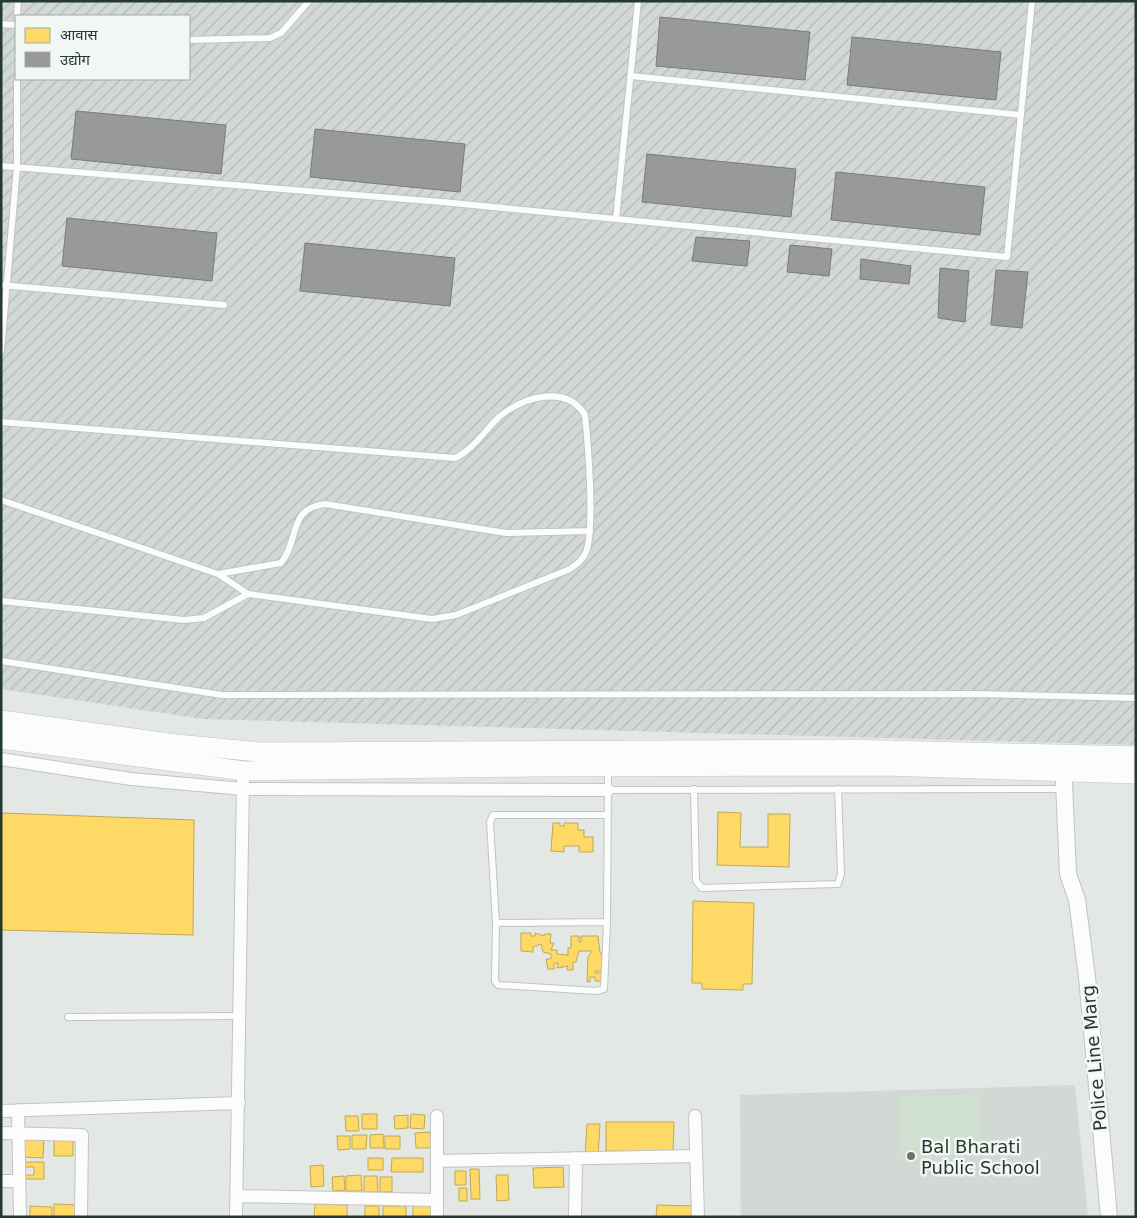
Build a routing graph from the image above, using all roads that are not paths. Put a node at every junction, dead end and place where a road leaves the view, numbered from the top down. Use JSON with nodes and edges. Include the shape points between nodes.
{"nodes":[{"id":1,"x":18,"y":1,"type":"edge"},
{"id":2,"x":309,"y":1,"type":"edge"},
{"id":3,"x":638,"y":1,"type":"edge"},
{"id":4,"x":1032,"y":1,"type":"edge"},
{"id":5,"x":17,"y":15,"type":"edge"},
{"id":6,"x":1,"y":24,"type":"edge"},
{"id":7,"x":15,"y":25,"type":"edge"},
{"id":8,"x":190,"y":40,"type":"edge"},
{"id":9,"x":631,"y":76,"type":"junction"},
{"id":10,"x":17,"y":80,"type":"edge"},
{"id":11,"x":1021,"y":115,"type":"junction"},
{"id":12,"x":1,"y":166,"type":"edge"},
{"id":13,"x":17,"y":167,"type":"junction"},
{"id":14,"x":616,"y":219,"type":"junction"},
{"id":15,"x":4,"y":286,"type":"edge"},
{"id":16,"x":224,"y":305,"type":"dead end"},
{"id":17,"x":1,"y":351,"type":"edge"},
{"id":18,"x":1,"y":422,"type":"edge"},
{"id":19,"x":1,"y":500,"type":"edge"},
{"id":20,"x":590,"y":531,"type":"junction"},
{"id":21,"x":218,"y":574,"type":"junction"},
{"id":22,"x":248,"y":594,"type":"junction"},
{"id":23,"x":1,"y":601,"type":"edge"},
{"id":24,"x":1,"y":662,"type":"edge"},
{"id":25,"x":1136,"y":698,"type":"edge"},
{"id":26,"x":1,"y":720,"type":"edge"},
{"id":27,"x":1,"y":739,"type":"edge"},
{"id":28,"x":1066,"y":753,"type":"junction"},
{"id":29,"x":1136,"y":756,"type":"edge"},
{"id":30,"x":1,"y":759,"type":"edge"},
{"id":31,"x":608,"y":766,"type":"junction"},
{"id":32,"x":1136,"y":774,"type":"edge"},
{"id":33,"x":243,"y":780,"type":"junction"},
{"id":34,"x":1068,"y":781,"type":"junction"},
{"id":35,"x":694,"y":789,"type":"junction"},
{"id":36,"x":838,"y":789,"type":"junction"},
{"id":37,"x":608,"y":790,"type":"junction"},
{"id":38,"x":608,"y":815,"type":"junction"},
{"id":39,"x":607,"y":922,"type":"junction"},
{"id":40,"x":496,"y":923,"type":"junction"},
{"id":41,"x":240,"y":1016,"type":"junction"},
{"id":42,"x":68,"y":1017,"type":"dead end"},
{"id":43,"x":239,"y":1103,"type":"junction"},
{"id":44,"x":18,"y":1110,"type":"junction"},
{"id":45,"x":1,"y":1111,"type":"edge"},
{"id":46,"x":436,"y":1116,"type":"dead end"},
{"id":47,"x":695,"y":1116,"type":"dead end"},
{"id":48,"x":1,"y":1133,"type":"edge"},
{"id":49,"x":18,"y":1133,"type":"junction"},
{"id":50,"x":696,"y":1156,"type":"junction"},
{"id":51,"x":576,"y":1158,"type":"junction"},
{"id":52,"x":437,"y":1161,"type":"junction"},
{"id":53,"x":1,"y":1181,"type":"edge"},
{"id":54,"x":19,"y":1181,"type":"junction"},
{"id":55,"x":237,"y":1196,"type":"junction"},
{"id":56,"x":437,"y":1200,"type":"junction"},
{"id":57,"x":20,"y":1217,"type":"edge"},
{"id":58,"x":81,"y":1217,"type":"edge"},
{"id":59,"x":236,"y":1217,"type":"edge"},
{"id":60,"x":437,"y":1217,"type":"edge"},
{"id":61,"x":575,"y":1217,"type":"edge"},
{"id":62,"x":698,"y":1217,"type":"edge"},
{"id":63,"x":1109,"y":1217,"type":"edge"}],
"edges":[{"from":1,"to":5,"type":"lane"},
{"from":2,"to":8,"type":"lane","via":[[281,33],[270,38]]},
{"from":3,"to":9,"type":"lane"},
{"from":4,"to":11,"type":"lane"},
{"from":6,"to":7,"type":"lane"},
{"from":9,"to":11,"type":"lane"},
{"from":9,"to":14,"type":"lane"},
{"from":10,"to":13,"type":"lane"},
{"from":11,"to":14,"type":"lane","via":[[1007,257]]},
{"from":12,"to":13,"type":"lane"},
{"from":13,"to":14,"type":"lane"},
{"from":13,"to":15,"type":"lane"},
{"from":15,"to":16,"type":"lane"},
{"from":15,"to":17,"type":"lane"},
{"from":18,"to":20,"type":"lane","via":[[455,458],[465,453],[501,416],[540,397],[555,396],[579,405],[585,415]]},
{"from":19,"to":21,"type":"lane"},
{"from":20,"to":21,"type":"lane","via":[[506,533],[325,504],[312,505],[301,513],[287,556],[281,563]]},
{"from":20,"to":22,"type":"lane","via":[[586,553],[570,569],[456,615],[432,619]]},
{"from":21,"to":22,"type":"lane"},
{"from":22,"to":23,"type":"lane","via":[[204,618],[184,620]]},
{"from":24,"to":25,"type":"lane","via":[[222,695],[976,694]]},
{"from":26,"to":28,"type":"main road","via":[[260,752],[846,749]]},
{"from":27,"to":33,"type":"main road"},
{"from":28,"to":29,"type":"main road"},
{"from":28,"to":34,"type":"street","name":"Police Line Marg"},
{"from":30,"to":33,"type":"street","via":[[131,779]]},
{"from":31,"to":33,"type":"main road"},
{"from":31,"to":34,"type":"main road","via":[[884,766]]},
{"from":31,"to":37,"type":"lane"},
{"from":32,"to":34,"type":"main road"},
{"from":33,"to":37,"type":"street"},
{"from":33,"to":41,"type":"street"},
{"from":34,"to":36,"type":"lane"},
{"from":34,"to":63,"type":"street","name":"Police Line Marg"},
{"from":35,"to":36,"type":"lane"},
{"from":35,"to":36,"type":"lane","via":[[696,881],[702,888],[838,884],[841,874]]},
{"from":35,"to":37,"type":"lane"},
{"from":37,"to":38,"type":"lane"},
{"from":38,"to":39,"type":"lane"},
{"from":38,"to":40,"type":"lane","via":[[493,816],[490,822]]},
{"from":39,"to":40,"type":"lane"},
{"from":39,"to":40,"type":"lane","via":[[605,986],[596,991],[498,985]]},
{"from":41,"to":42,"type":"lane"},
{"from":41,"to":43,"type":"street"},
{"from":43,"to":44,"type":"street"},
{"from":43,"to":55,"type":"street"},
{"from":44,"to":45,"type":"street"},
{"from":44,"to":49,"type":"street"},
{"from":46,"to":52,"type":"street"},
{"from":47,"to":50,"type":"street"},
{"from":48,"to":49,"type":"street"},
{"from":49,"to":54,"type":"street"},
{"from":49,"to":58,"type":"street","via":[[82,1135]]},
{"from":50,"to":51,"type":"street"},
{"from":50,"to":62,"type":"street"},
{"from":51,"to":52,"type":"street"},
{"from":51,"to":61,"type":"street"},
{"from":52,"to":56,"type":"street"},
{"from":53,"to":54,"type":"street"},
{"from":54,"to":57,"type":"street"},
{"from":55,"to":56,"type":"street"},
{"from":55,"to":59,"type":"street"},
{"from":56,"to":60,"type":"street"}]}
